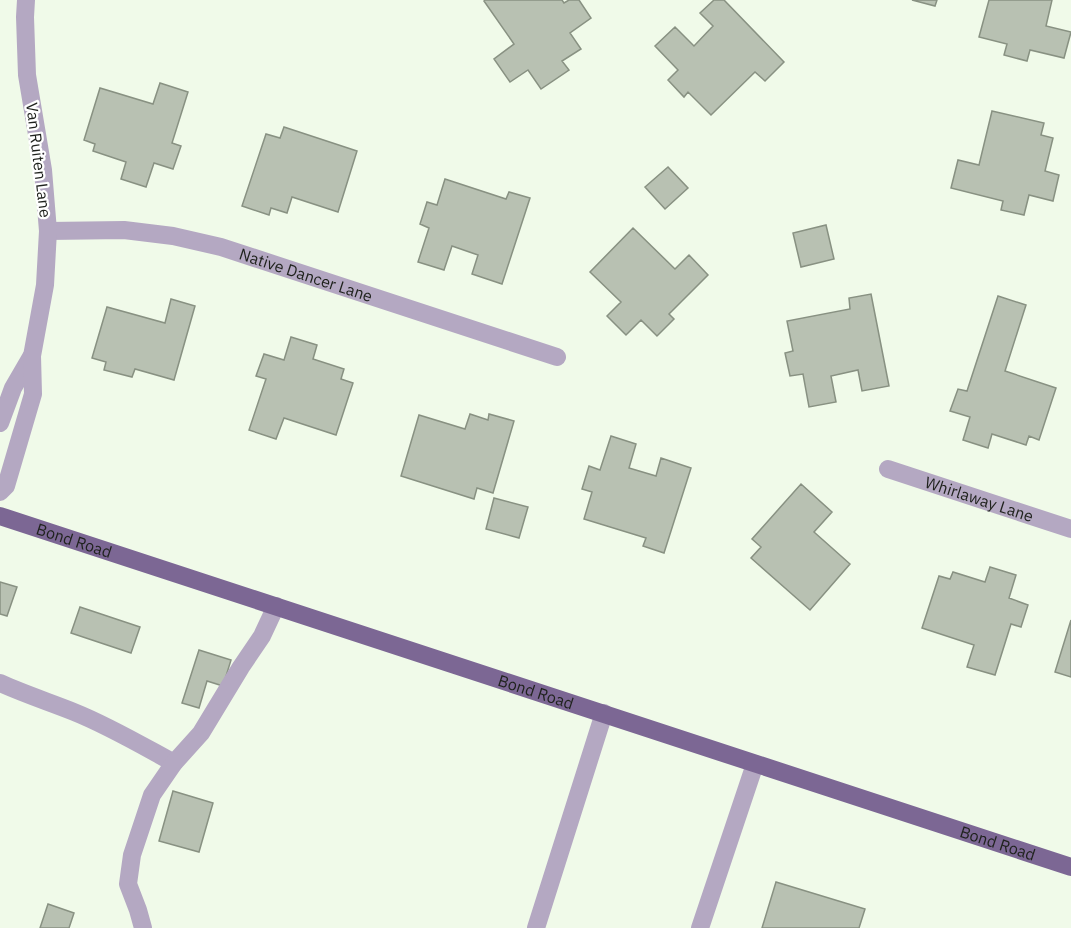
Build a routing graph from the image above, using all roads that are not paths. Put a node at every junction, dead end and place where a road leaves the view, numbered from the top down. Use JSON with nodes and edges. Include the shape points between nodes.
{"nodes":[{"id":1,"x":26,"y":0,"type":"edge"},
{"id":2,"x":48,"y":231,"type":"junction"},
{"id":3,"x":32,"y":356,"type":"junction"},
{"id":4,"x":557,"y":357,"type":"dead end"},
{"id":5,"x":0,"y":423,"type":"edge"},
{"id":6,"x":888,"y":469,"type":"dead end"},
{"id":7,"x":0,"y":492,"type":"edge"},
{"id":8,"x":0,"y":516,"type":"edge"},
{"id":9,"x":1071,"y":529,"type":"edge"},
{"id":10,"x":276,"y":606,"type":"junction"},
{"id":11,"x":0,"y":683,"type":"edge"},
{"id":12,"x":604,"y":713,"type":"junction"},
{"id":13,"x":174,"y":763,"type":"junction"},
{"id":14,"x":755,"y":764,"type":"junction"},
{"id":15,"x":1071,"y":867,"type":"edge"},
{"id":16,"x":143,"y":928,"type":"edge"},
{"id":17,"x":536,"y":928,"type":"edge"},
{"id":18,"x":700,"y":928,"type":"edge"}],
"edges":[{"from":1,"to":2,"type":"street","name":"Van Ruiten Lane","via":[[27,75],[43,170]]},
{"from":2,"to":3,"type":"street","name":"Van Ruiten Lane","via":[[45,285]]},
{"from":2,"to":4,"type":"street","name":"Native Dancer Lane","via":[[124,230],[221,247]]},
{"from":3,"to":5,"type":"street","name":"Van Ruiten Lane","via":[[13,388]]},
{"from":3,"to":7,"type":"street","name":"Van Ruiten Lane","via":[[33,394],[6,486]]},
{"from":6,"to":9,"type":"street","name":"Whirlaway Lane"},
{"from":8,"to":10,"type":"main road","name":"Bond Road"},
{"from":10,"to":12,"type":"main road","name":"Bond Road"},
{"from":10,"to":13,"type":"street","via":[[262,636],[201,733]]},
{"from":11,"to":13,"type":"street","via":[[111,728]]},
{"from":12,"to":14,"type":"main road","name":"Bond Road"},
{"from":12,"to":17,"type":"street"},
{"from":13,"to":16,"type":"street","via":[[152,795],[132,855],[128,884]]},
{"from":14,"to":15,"type":"main road","name":"Bond Road"},
{"from":14,"to":18,"type":"street"}]}
